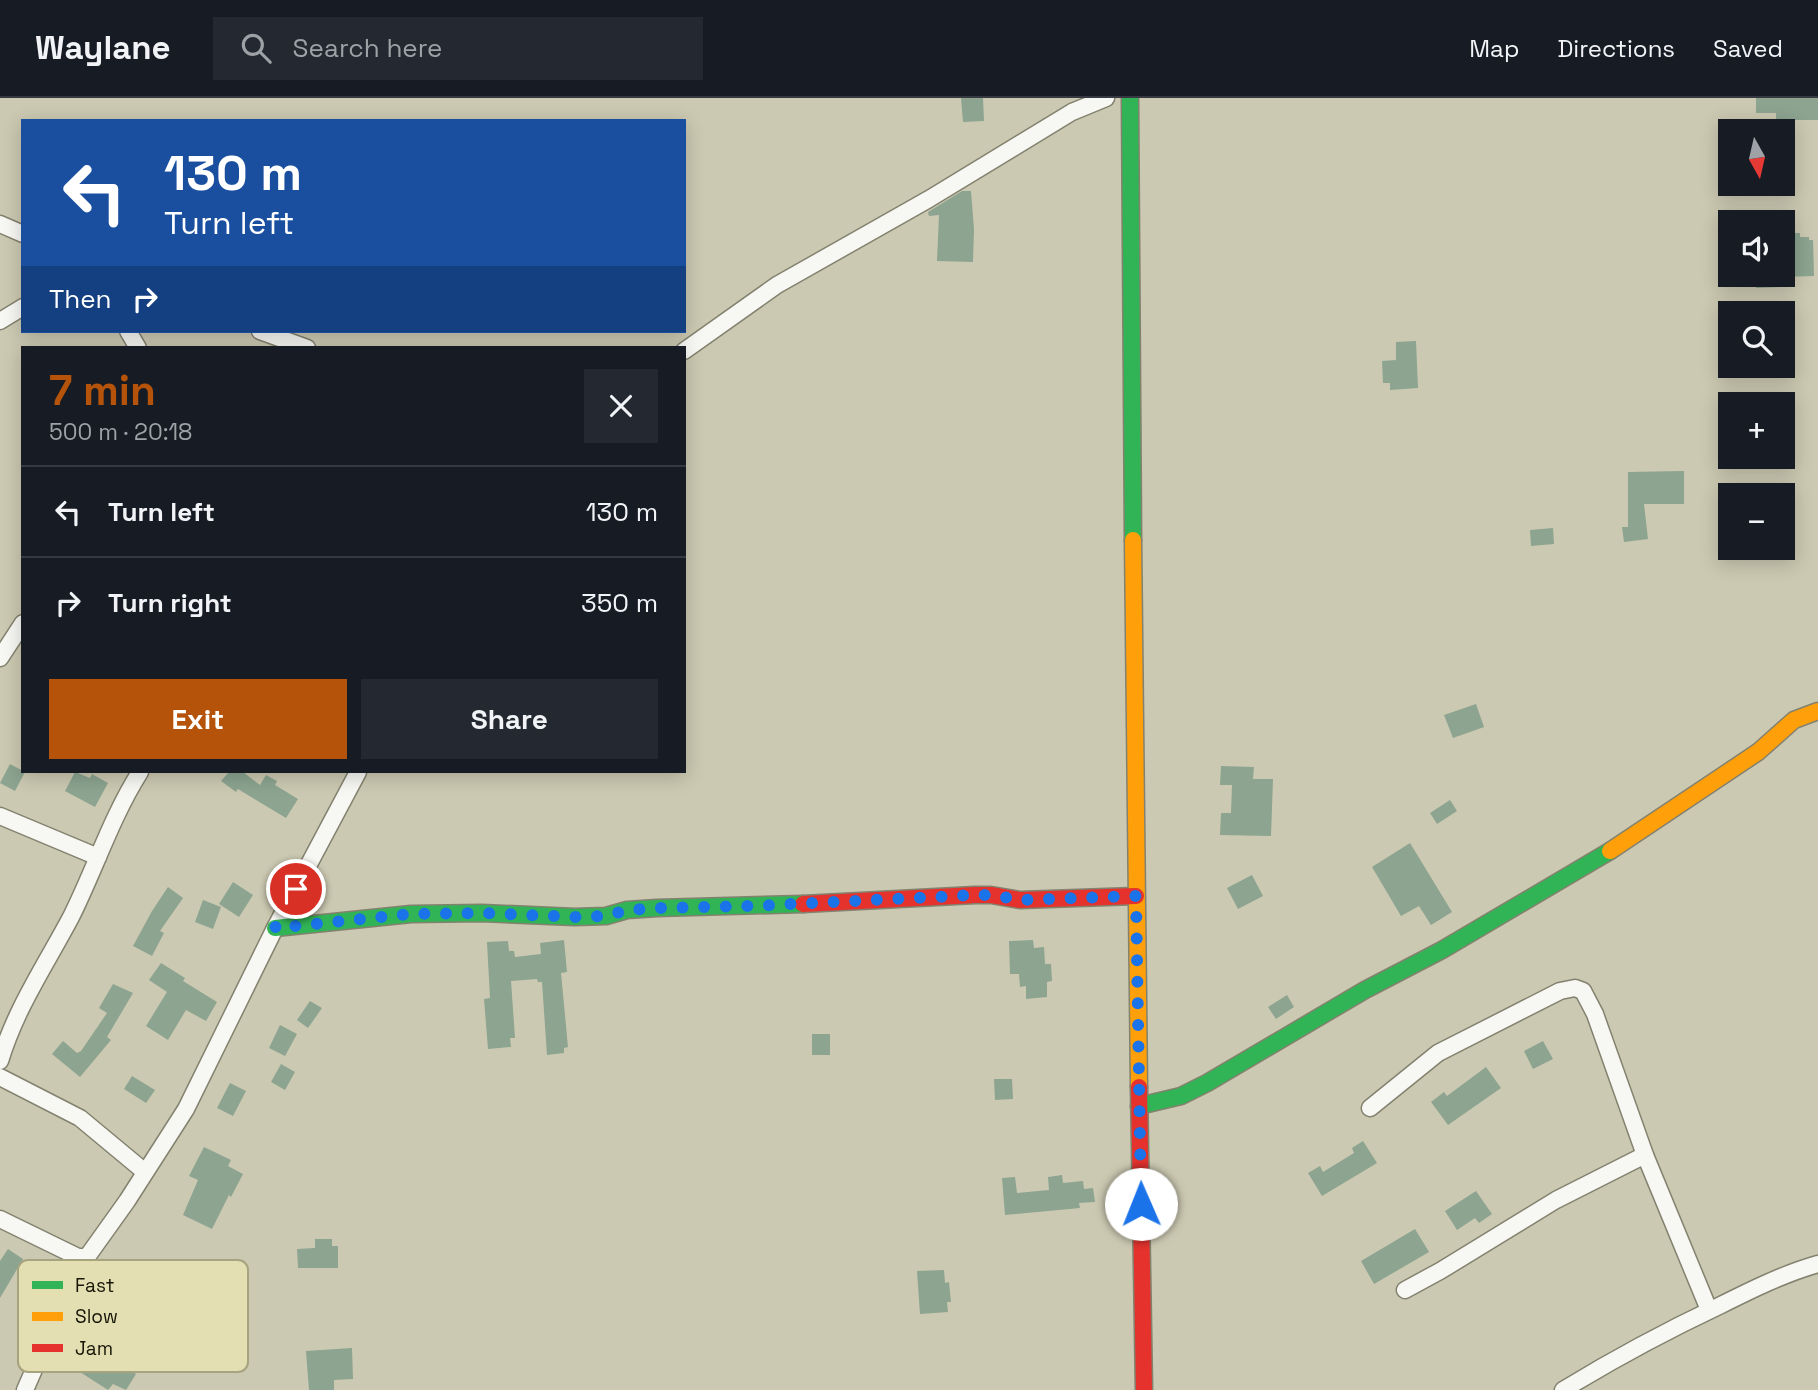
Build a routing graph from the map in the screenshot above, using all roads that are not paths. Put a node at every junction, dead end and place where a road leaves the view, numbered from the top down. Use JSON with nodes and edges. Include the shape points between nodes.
{"nodes":[{"id":1,"x":1106,"y":98,"type":"edge"},
{"id":2,"x":1130,"y":98,"type":"edge"},
{"id":3,"x":0,"y":224,"type":"edge"},
{"id":4,"x":21,"y":233,"type":"edge"},
{"id":5,"x":21,"y":308,"type":"edge"},
{"id":6,"x":0,"y":321,"type":"edge"},
{"id":7,"x":266,"y":333,"type":"edge"},
{"id":8,"x":301,"y":346,"type":"edge"},
{"id":9,"x":686,"y":350,"type":"edge"},
{"id":10,"x":21,"y":626,"type":"edge"},
{"id":11,"x":0,"y":658,"type":"edge"},
{"id":12,"x":1818,"y":711,"type":"edge"},
{"id":13,"x":139,"y":773,"type":"edge"},
{"id":14,"x":357,"y":773,"type":"edge"},
{"id":15,"x":0,"y":816,"type":"edge"},
{"id":16,"x":97,"y":857,"type":"junction"},
{"id":17,"x":1136,"y":896,"type":"junction"},
{"id":18,"x":275,"y":928,"type":"junction"},
{"id":19,"x":0,"y":1062,"type":"edge"},
{"id":20,"x":0,"y":1077,"type":"edge"},
{"id":21,"x":1139,"y":1106,"type":"junction"},
{"id":22,"x":1370,"y":1108,"type":"dead end"},
{"id":23,"x":1645,"y":1155,"type":"junction"},
{"id":24,"x":145,"y":1172,"type":"junction"},
{"id":25,"x":0,"y":1219,"type":"edge"},
{"id":26,"x":87,"y":1257,"type":"junction"},
{"id":27,"x":86,"y":1260,"type":"edge"},
{"id":28,"x":1818,"y":1264,"type":"edge"},
{"id":29,"x":1405,"y":1290,"type":"dead end"},
{"id":30,"x":1709,"y":1310,"type":"junction"},
{"id":31,"x":33,"y":1372,"type":"edge"},
{"id":32,"x":25,"y":1390,"type":"edge"},
{"id":33,"x":1144,"y":1390,"type":"edge"},
{"id":34,"x":1563,"y":1390,"type":"edge"}],
"edges":[{"from":1,"to":9,"type":"street","via":[[1072,112],[777,285]]},
{"from":2,"to":17,"type":"street"},
{"from":3,"to":4,"type":"street"},
{"from":5,"to":6,"type":"street"},
{"from":7,"to":8,"type":"street"},
{"from":10,"to":11,"type":"street"},
{"from":12,"to":21,"type":"street","via":[[1794,720],[1758,752],[1594,863],[1207,1083],[1181,1096]]},
{"from":13,"to":16,"type":"street"},
{"from":14,"to":18,"type":"street"},
{"from":15,"to":16,"type":"street"},
{"from":16,"to":19,"type":"street","via":[[70,919],[23,1002]]},
{"from":17,"to":18,"type":"street","via":[[1020,900],[975,895],[627,910],[575,917],[411,914]]},
{"from":17,"to":21,"type":"street"},
{"from":18,"to":24,"type":"street","via":[[186,1109]]},
{"from":20,"to":24,"type":"street","via":[[80,1118]]},
{"from":21,"to":33,"type":"street"},
{"from":22,"to":23,"type":"street","via":[[1438,1053],[1560,991],[1575,988],[1583,991],[1595,1014]]},
{"from":23,"to":29,"type":"street","via":[[1556,1200]]},
{"from":23,"to":30,"type":"street"},
{"from":24,"to":26,"type":"street"},
{"from":25,"to":26,"type":"street","via":[[78,1257]]},
{"from":26,"to":27,"type":"street"},
{"from":28,"to":30,"type":"street"},
{"from":30,"to":34,"type":"street"},
{"from":31,"to":32,"type":"street"}]}
